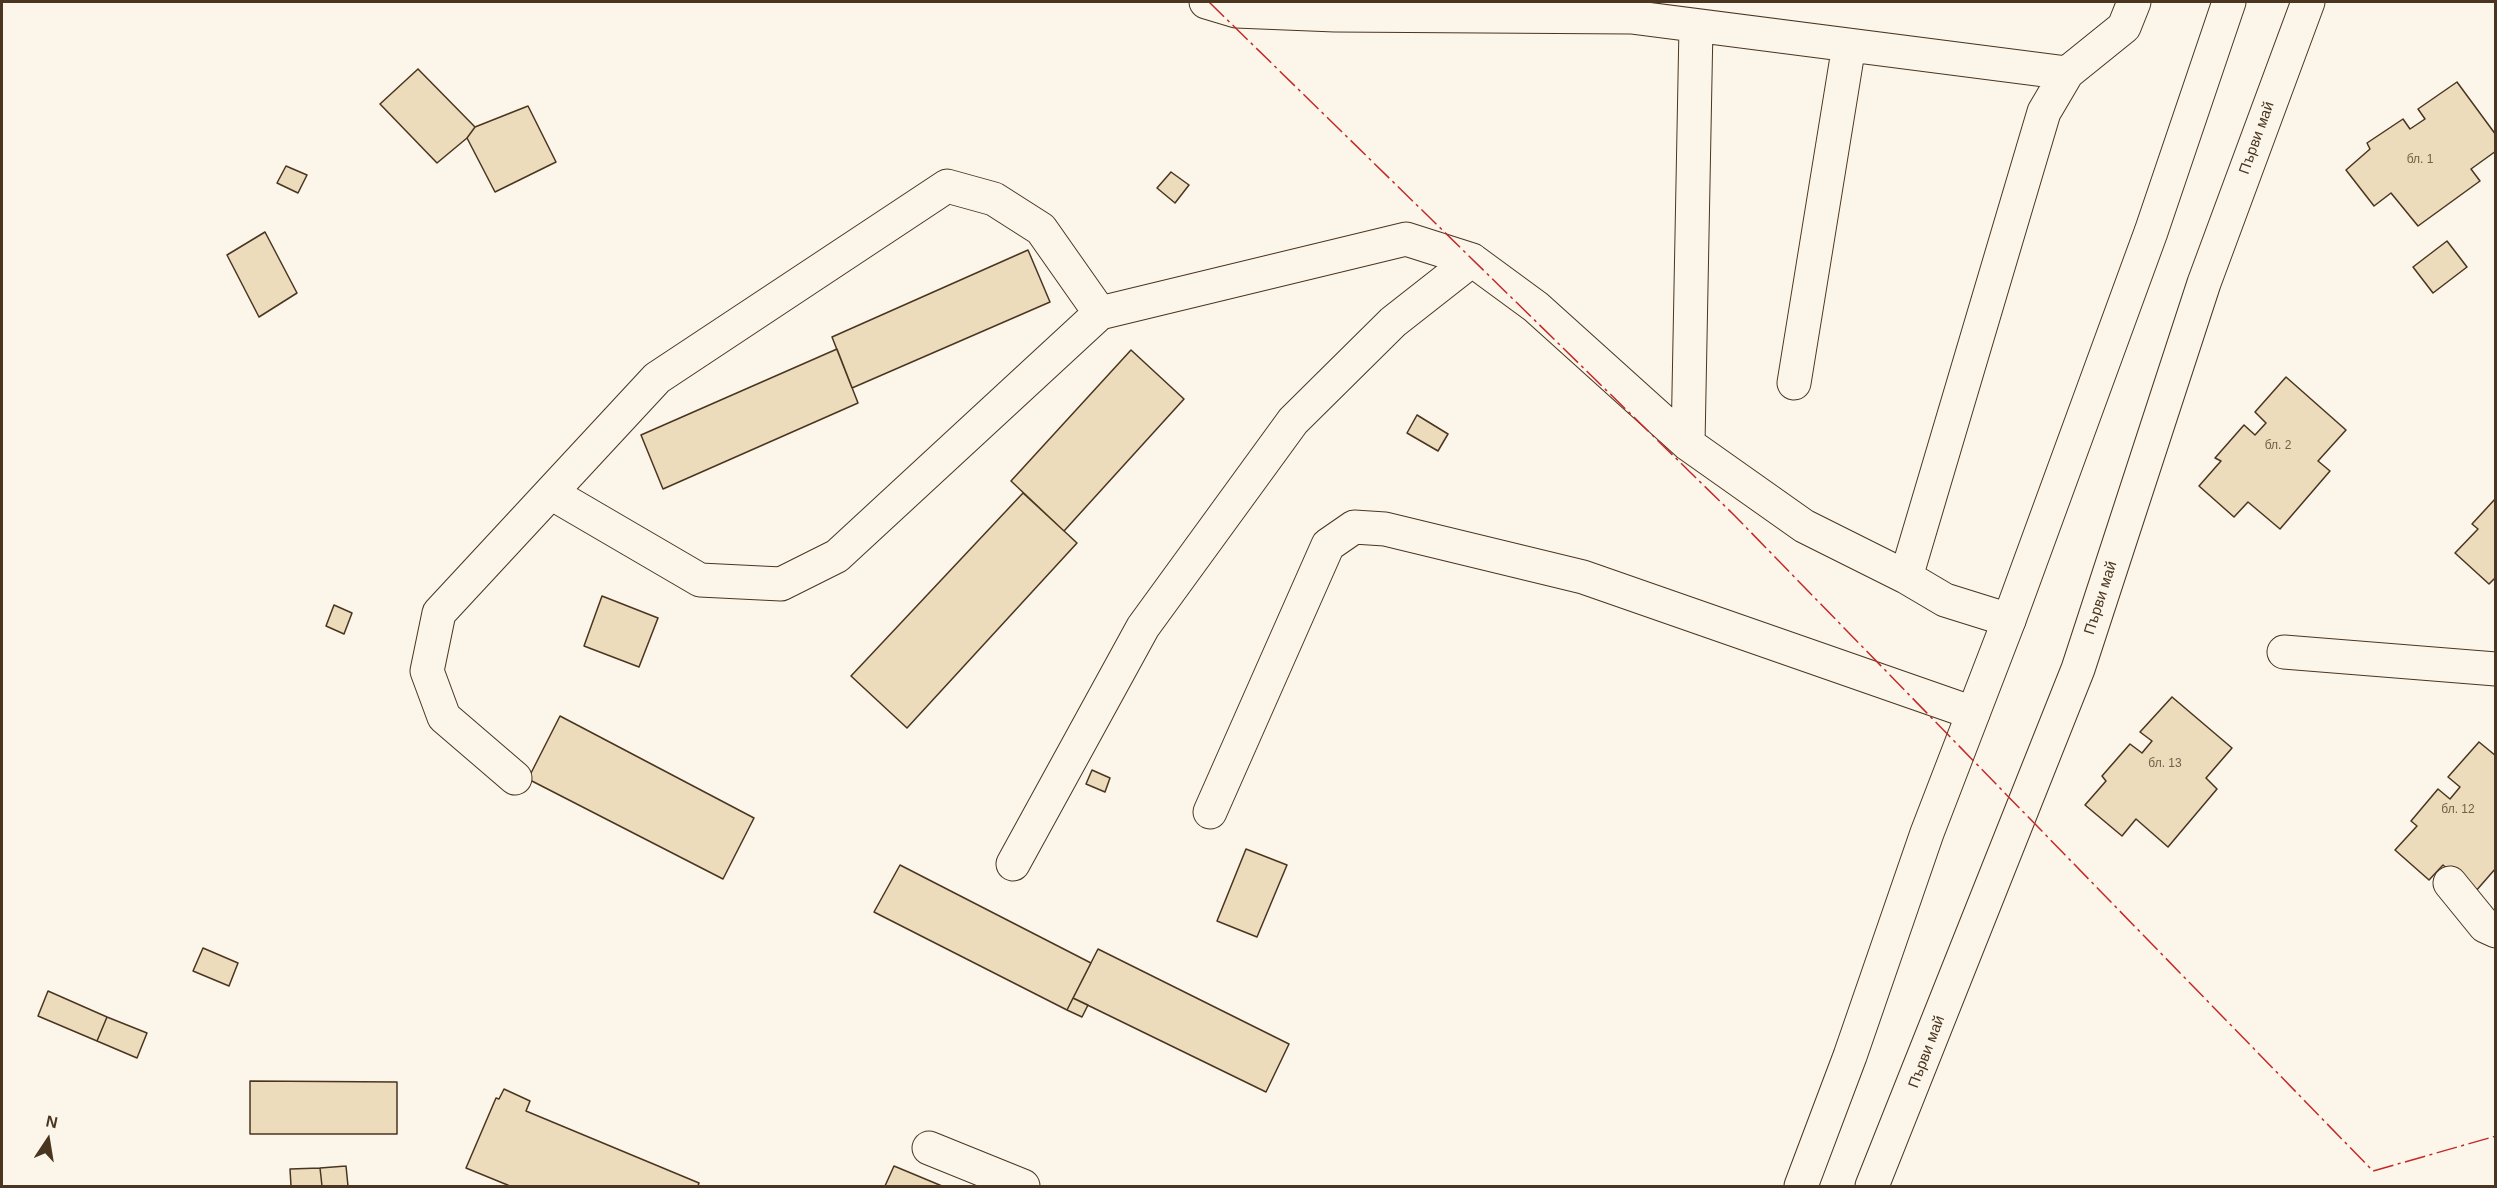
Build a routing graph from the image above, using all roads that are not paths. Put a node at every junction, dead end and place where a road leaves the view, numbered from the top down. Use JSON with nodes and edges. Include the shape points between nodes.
{"nodes":[{"id":1,"x":1206,"y":2,"type":"edge"},
{"id":2,"x":2134,"y":2,"type":"edge"},
{"id":3,"x":2229,"y":2,"type":"edge"},
{"id":4,"x":2308,"y":2,"type":"edge"},
{"id":5,"x":1696,"y":26,"type":"junction"},
{"id":6,"x":1849,"y":45,"type":"junction"},
{"id":7,"x":2067,"y":73,"type":"junction"},
{"id":8,"x":1472,"y":260,"type":"junction"},
{"id":9,"x":1100,"y":313,"type":"junction"},
{"id":10,"x":1794,"y":383,"type":"dead end"},
{"id":11,"x":1689,"y":444,"type":"junction"},
{"id":12,"x":551,"y":493,"type":"junction"},
{"id":13,"x":1906,"y":577,"type":"junction"},
{"id":14,"x":2009,"y":620,"type":"junction"},
{"id":15,"x":2284,"y":652,"type":"dead end"},
{"id":16,"x":2496,"y":669,"type":"edge"},
{"id":17,"x":1973,"y":713,"type":"junction"},
{"id":18,"x":515,"y":778,"type":"dead end"},
{"id":19,"x":1210,"y":812,"type":"dead end"},
{"id":20,"x":1013,"y":864,"type":"dead end"},
{"id":21,"x":2450,"y":883,"type":"dead end"},
{"id":22,"x":2496,"y":931,"type":"edge"},
{"id":23,"x":929,"y":1148,"type":"dead end"},
{"id":24,"x":1023,"y":1186,"type":"edge"},
{"id":25,"x":1801,"y":1186,"type":"edge"},
{"id":26,"x":1872,"y":1186,"type":"edge"}],
"edges":[{"from":1,"to":5,"type":"main road","via":[[1236,10],[1335,15],[1631,17]]},
{"from":2,"to":7,"type":"main road","via":[[2124,27]]},
{"from":3,"to":14,"type":"main road","via":[[2151,232]]},
{"from":4,"to":26,"type":"main road","name":"Първи май","via":[[2204,283],[2078,669]]},
{"from":5,"to":6,"type":"main road"},
{"from":5,"to":11,"type":"main road"},
{"from":6,"to":7,"type":"main road"},
{"from":6,"to":10,"type":"main road"},
{"from":7,"to":13,"type":"main road","via":[[2044,112]]},
{"from":8,"to":9,"type":"main road","via":[[1406,239]]},
{"from":8,"to":11,"type":"main road","via":[[1536,307]]},
{"from":8,"to":20,"type":"main road","via":[[1393,322],[1293,421],[1143,627]]},
{"from":9,"to":12,"type":"main road","via":[[837,556],[781,584],[700,580]]},
{"from":9,"to":12,"type":"main road","via":[[1041,229],[994,199],[947,186],[657,378]]},
{"from":11,"to":13,"type":"main road","via":[[1804,526]]},
{"from":12,"to":18,"type":"main road","via":[[439,613],[427,670],[444,717]]},
{"from":13,"to":14,"type":"main road","via":[[1945,600]]},
{"from":14,"to":17,"type":"main road"},
{"from":15,"to":16,"type":"main road"},
{"from":17,"to":19,"type":"main road","via":[[1583,577],[1385,529],[1354,527],[1328,545]]},
{"from":17,"to":25,"type":"main road"},
{"from":21,"to":22,"type":"main road","via":[[2486,926]]},
{"from":23,"to":24,"type":"main road"}]}
